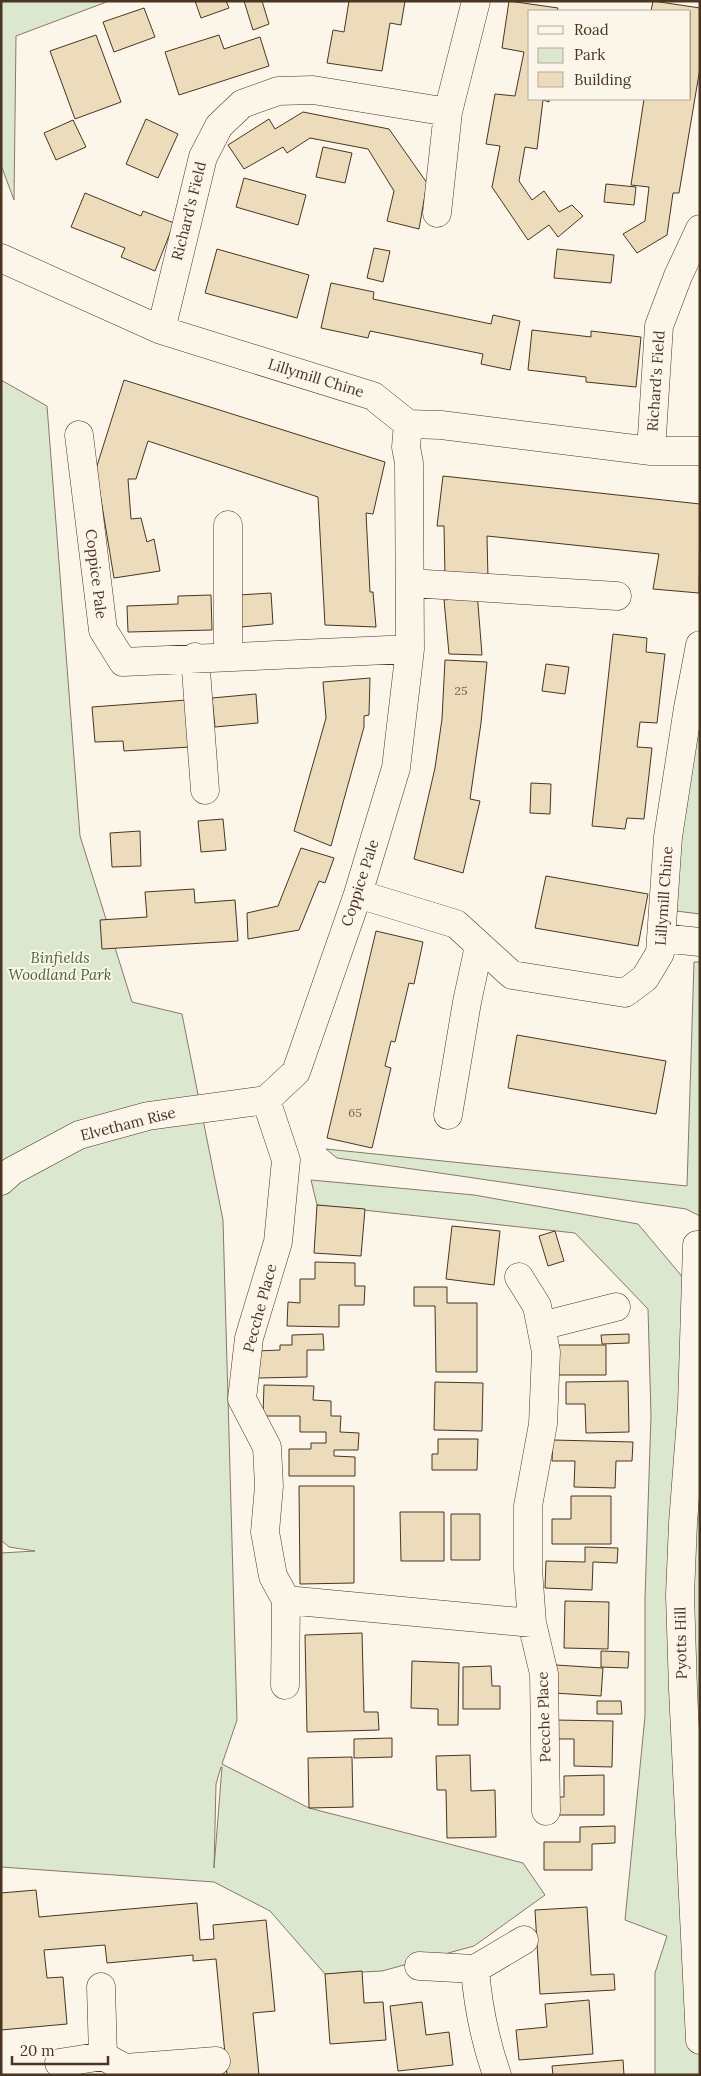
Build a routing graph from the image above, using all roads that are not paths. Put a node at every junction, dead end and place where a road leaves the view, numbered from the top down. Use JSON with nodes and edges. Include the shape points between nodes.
{"nodes":[{"id":1,"x":476,"y":1,"type":"edge"},
{"id":2,"x":448,"y":112,"type":"junction"},
{"id":3,"x":437,"y":213,"type":"dead end"},
{"id":4,"x":700,"y":229,"type":"edge"},
{"id":5,"x":1,"y":258,"type":"edge"},
{"id":6,"x":160,"y":330,"type":"junction"},
{"id":7,"x":408,"y":424,"type":"junction"},
{"id":8,"x":78,"y":435,"type":"dead end"},
{"id":9,"x":650,"y":451,"type":"junction"},
{"id":10,"x":700,"y":451,"type":"edge"},
{"id":11,"x":228,"y":525,"type":"dead end"},
{"id":12,"x":410,"y":583,"type":"junction"},
{"id":13,"x":618,"y":596,"type":"dead end"},
{"id":14,"x":700,"y":645,"type":"edge"},
{"id":15,"x":410,"y":649,"type":"junction"},
{"id":16,"x":228,"y":656,"type":"junction"},
{"id":17,"x":195,"y":657,"type":"junction"},
{"id":18,"x":205,"y":790,"type":"dead end"},
{"id":19,"x":358,"y":894,"type":"junction"},
{"id":20,"x":661,"y":938,"type":"junction"},
{"id":21,"x":700,"y":942,"type":"edge"},
{"id":22,"x":479,"y":946,"type":"junction"},
{"id":23,"x":266,"y":1100,"type":"junction"},
{"id":24,"x":448,"y":1115,"type":"dead end"},
{"id":25,"x":1,"y":1181,"type":"edge"},
{"id":26,"x":698,"y":1245,"type":"edge"},
{"id":27,"x":519,"y":1277,"type":"dead end"},
{"id":28,"x":616,"y":1307,"type":"dead end"},
{"id":29,"x":540,"y":1326,"type":"junction"},
{"id":30,"x":286,"y":1600,"type":"junction"},
{"id":31,"x":532,"y":1623,"type":"junction"},
{"id":32,"x":285,"y":1685,"type":"dead end"},
{"id":33,"x":546,"y":1811,"type":"dead end"},
{"id":34,"x":524,"y":1940,"type":"dead end"},
{"id":35,"x":419,"y":1966,"type":"dead end"},
{"id":36,"x":475,"y":1969,"type":"junction"},
{"id":37,"x":101,"y":1986,"type":"dead end"},
{"id":38,"x":700,"y":2040,"type":"edge"},
{"id":39,"x":216,"y":2061,"type":"dead end"},
{"id":40,"x":59,"y":2063,"type":"dead end"},
{"id":41,"x":118,"y":2066,"type":"edge"},
{"id":42,"x":496,"y":2075,"type":"edge"}],
"edges":[{"from":1,"to":2,"type":"street"},
{"from":2,"to":3,"type":"street"},
{"from":2,"to":6,"type":"street","name":"Richard's Field","via":[[313,90],[278,91],[242,104],[219,126],[203,157]]},
{"from":4,"to":9,"type":"street","name":"Richard's Field","via":[[659,326]]},
{"from":5,"to":6,"type":"street","name":"Lillymill Chine"},
{"from":6,"to":7,"type":"street","name":"Lillymill Chine","via":[[374,396]]},
{"from":7,"to":9,"type":"street","via":[[441,425]]},
{"from":7,"to":12,"type":"street","name":"Coppice Pale"},
{"from":8,"to":17,"type":"street","name":"Coppice Pale","via":[[103,630],[123,662]]},
{"from":9,"to":10,"type":"street"},
{"from":11,"to":16,"type":"street"},
{"from":12,"to":13,"type":"street"},
{"from":12,"to":15,"type":"street","name":"Coppice Pale"},
{"from":14,"to":20,"type":"street","name":"Lillymill Chine","via":[[668,837]]},
{"from":15,"to":16,"type":"street","name":"Coppice Pale"},
{"from":15,"to":19,"type":"street","name":"Coppice Pale","via":[[396,768]]},
{"from":16,"to":17,"type":"street","name":"Coppice Pale"},
{"from":17,"to":18,"type":"street"},
{"from":19,"to":22,"type":"street","name":"Lillymill Chine","via":[[456,924]]},
{"from":19,"to":23,"type":"street","name":"Coppice Pale","via":[[296,1072]]},
{"from":20,"to":21,"type":"street"},
{"from":20,"to":22,"type":"street","name":"Lillymill Chine","via":[[660,953],[645,978],[625,992],[512,975]]},
{"from":22,"to":24,"type":"street"},
{"from":23,"to":25,"type":"street","name":"Elvetham Rise","via":[[148,1116],[79,1135],[12,1171]]},
{"from":23,"to":30,"type":"street","name":"Pecche Place","via":[[286,1160],[278,1242],[249,1338],[242,1399],[267,1447],[265,1532],[273,1576]]},
{"from":26,"to":38,"type":"street","name":"Pyotts Hill","via":[[680,1595]]},
{"from":27,"to":29,"type":"street","name":"Pecche Place","via":[[537,1306]]},
{"from":28,"to":29,"type":"street"},
{"from":29,"to":31,"type":"street","name":"Pecche Place","via":[[546,1352],[543,1424],[528,1506]]},
{"from":30,"to":31,"type":"street"},
{"from":30,"to":32,"type":"street","name":"Pecche Place"},
{"from":31,"to":33,"type":"street","name":"Pecche Place","via":[[544,1674]]},
{"from":34,"to":36,"type":"street"},
{"from":35,"to":36,"type":"street"},
{"from":36,"to":42,"type":"street","via":[[477,2004]]},
{"from":37,"to":41,"type":"street"},
{"from":39,"to":41,"type":"street"},
{"from":40,"to":41,"type":"street"}]}
